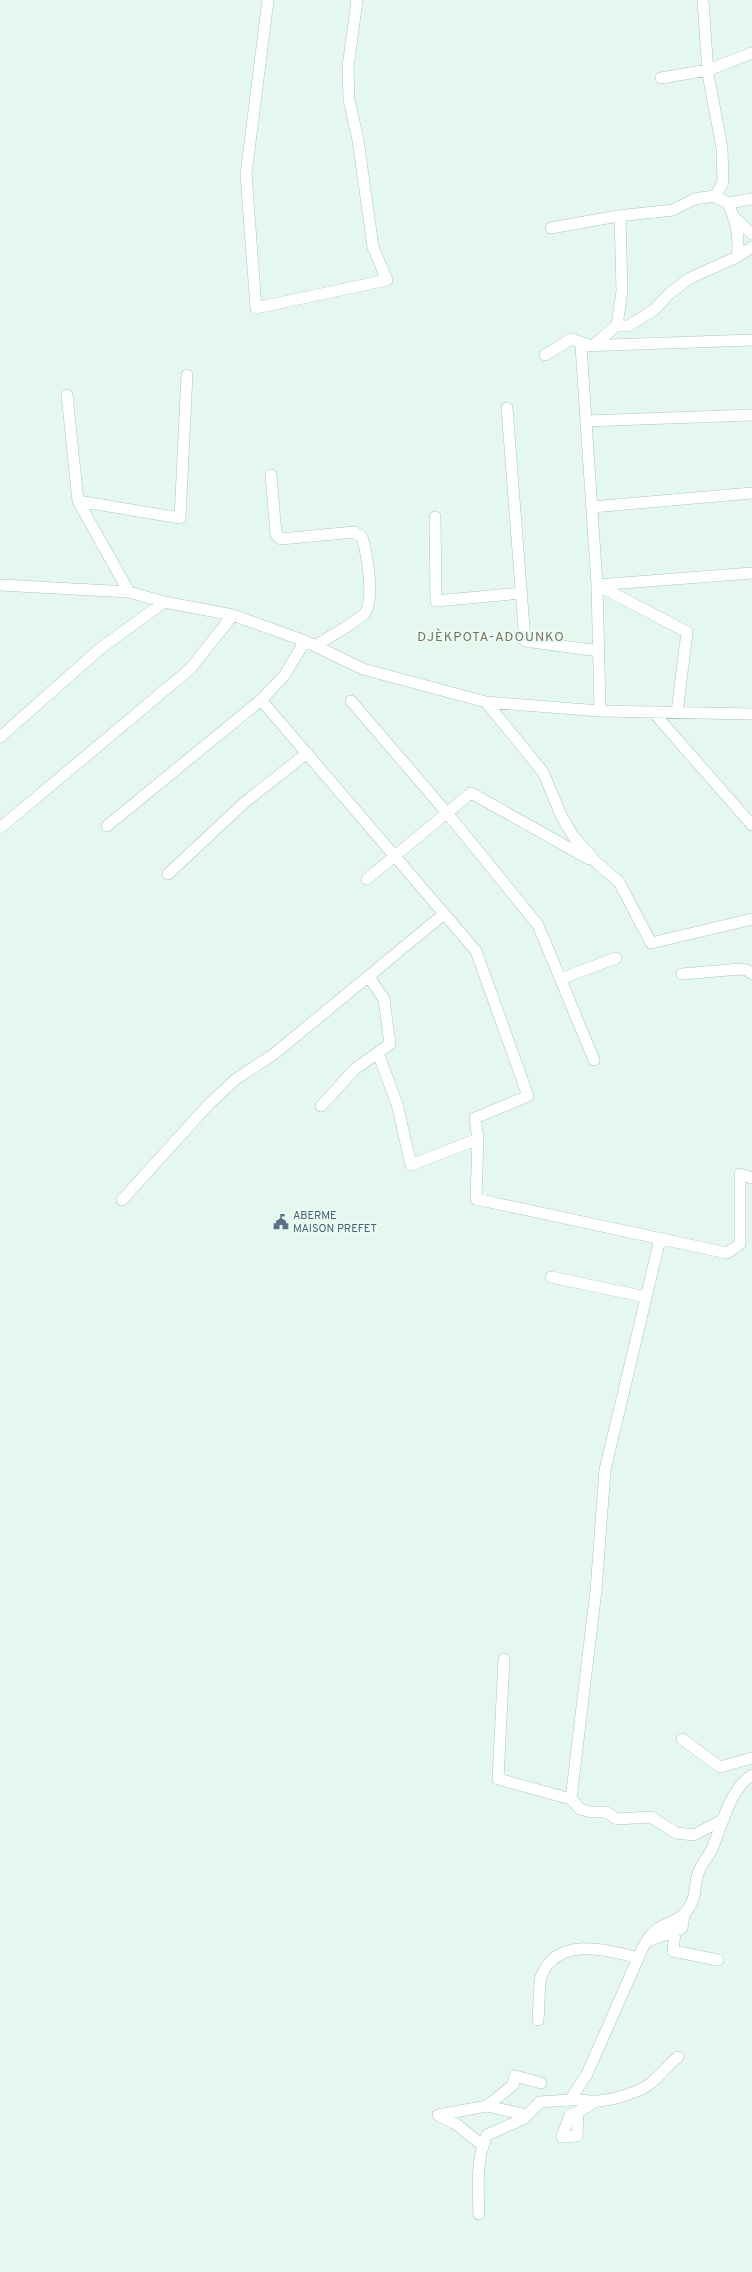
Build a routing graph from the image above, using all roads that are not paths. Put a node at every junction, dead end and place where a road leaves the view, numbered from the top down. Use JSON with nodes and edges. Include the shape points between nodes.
{"nodes":[{"id":1,"x":268,"y":0,"type":"edge"},
{"id":2,"x":357,"y":0,"type":"edge"},
{"id":3,"x":703,"y":0,"type":"edge"},
{"id":4,"x":752,"y":53,"type":"edge"},
{"id":5,"x":708,"y":70,"type":"junction"},
{"id":6,"x":661,"y":78,"type":"dead end"},
{"id":7,"x":715,"y":197,"type":"junction"},
{"id":8,"x":752,"y":199,"type":"edge"},
{"id":9,"x":728,"y":203,"type":"junction"},
{"id":10,"x":620,"y":216,"type":"junction"},
{"id":11,"x":733,"y":216,"type":"junction"},
{"id":12,"x":551,"y":228,"type":"dead end"},
{"id":13,"x":752,"y":234,"type":"edge"},
{"id":14,"x":752,"y":247,"type":"edge"},
{"id":15,"x":737,"y":257,"type":"junction"},
{"id":16,"x":615,"y":326,"type":"junction"},
{"id":17,"x":752,"y":340,"type":"edge"},
{"id":18,"x":592,"y":346,"type":"junction"},
{"id":19,"x":545,"y":355,"type":"dead end"},
{"id":20,"x":187,"y":375,"type":"dead end"},
{"id":21,"x":67,"y":395,"type":"dead end"},
{"id":22,"x":507,"y":408,"type":"dead end"},
{"id":23,"x":752,"y":415,"type":"edge"},
{"id":24,"x":586,"y":421,"type":"junction"},
{"id":25,"x":271,"y":475,"type":"dead end"},
{"id":26,"x":752,"y":493,"type":"edge"},
{"id":27,"x":78,"y":501,"type":"junction"},
{"id":28,"x":592,"y":507,"type":"junction"},
{"id":29,"x":435,"y":517,"type":"dead end"},
{"id":30,"x":752,"y":573,"type":"edge"},
{"id":31,"x":0,"y":585,"type":"edge"},
{"id":32,"x":597,"y":585,"type":"junction"},
{"id":33,"x":129,"y":592,"type":"junction"},
{"id":34,"x":522,"y":593,"type":"junction"},
{"id":35,"x":164,"y":602,"type":"junction"},
{"id":36,"x":233,"y":615,"type":"junction"},
{"id":37,"x":310,"y":643,"type":"junction"},
{"id":38,"x":598,"y":652,"type":"junction"},
{"id":39,"x":261,"y":700,"type":"junction"},
{"id":40,"x":351,"y":701,"type":"dead end"},
{"id":41,"x":486,"y":702,"type":"junction"},
{"id":42,"x":600,"y":711,"type":"junction"},
{"id":43,"x":653,"y":712,"type":"junction"},
{"id":44,"x":677,"y":712,"type":"junction"},
{"id":45,"x":752,"y":714,"type":"edge"},
{"id":46,"x":0,"y":738,"type":"edge"},
{"id":47,"x":307,"y":753,"type":"junction"},
{"id":48,"x":447,"y":812,"type":"junction"},
{"id":49,"x":752,"y":825,"type":"edge"},
{"id":50,"x":107,"y":826,"type":"dead end"},
{"id":51,"x":0,"y":828,"type":"edge"},
{"id":52,"x":395,"y":856,"type":"junction"},
{"id":53,"x":597,"y":863,"type":"junction"},
{"id":54,"x":168,"y":874,"type":"dead end"},
{"id":55,"x":368,"y":879,"type":"dead end"},
{"id":56,"x":444,"y":914,"type":"junction"},
{"id":57,"x":752,"y":918,"type":"edge"},
{"id":58,"x":616,"y":958,"type":"dead end"},
{"id":59,"x":682,"y":974,"type":"dead end"},
{"id":60,"x":752,"y":974,"type":"edge"},
{"id":61,"x":368,"y":977,"type":"junction"},
{"id":62,"x":560,"y":979,"type":"junction"},
{"id":63,"x":378,"y":1053,"type":"junction"},
{"id":64,"x":594,"y":1060,"type":"dead end"},
{"id":65,"x":321,"y":1106,"type":"dead end"},
{"id":66,"x":478,"y":1139,"type":"junction"},
{"id":67,"x":752,"y":1178,"type":"edge"},
{"id":68,"x":122,"y":1200,"type":"dead end"},
{"id":69,"x":660,"y":1239,"type":"junction"},
{"id":70,"x":551,"y":1277,"type":"dead end"},
{"id":71,"x":646,"y":1297,"type":"junction"},
{"id":72,"x":504,"y":1659,"type":"dead end"},
{"id":73,"x":682,"y":1739,"type":"dead end"},
{"id":74,"x":752,"y":1758,"type":"edge"},
{"id":75,"x":752,"y":1775,"type":"edge"},
{"id":76,"x":571,"y":1799,"type":"junction"},
{"id":77,"x":724,"y":1819,"type":"junction"},
{"id":78,"x":684,"y":1916,"type":"junction"},
{"id":79,"x":675,"y":1932,"type":"junction"},
{"id":80,"x":646,"y":1943,"type":"junction"},
{"id":81,"x":638,"y":1958,"type":"junction"},
{"id":82,"x":718,"y":1960,"type":"dead end"},
{"id":83,"x":538,"y":2020,"type":"dead end"},
{"id":84,"x":678,"y":2057,"type":"dead end"},
{"id":85,"x":541,"y":2083,"type":"dead end"},
{"id":86,"x":570,"y":2100,"type":"junction"},
{"id":87,"x":596,"y":2101,"type":"junction"},
{"id":88,"x":486,"y":2106,"type":"junction"},
{"id":89,"x":578,"y":2112,"type":"dead end"},
{"id":90,"x":527,"y":2115,"type":"junction"},
{"id":91,"x":482,"y":2145,"type":"junction"},
{"id":92,"x":479,"y":2214,"type":"dead end"}],
"edges":[{"from":1,"to":2,"type":"street","via":[[246,174],[256,308],[387,280],[373,247],[358,140],[349,100],[348,67]]},
{"from":3,"to":5,"type":"street"},
{"from":4,"to":5,"type":"street"},
{"from":5,"to":6,"type":"street"},
{"from":5,"to":7,"type":"street","via":[[722,148],[723,182]]},
{"from":7,"to":9,"type":"street"},
{"from":7,"to":10,"type":"street","via":[[694,199],[673,210]]},
{"from":8,"to":9,"type":"street"},
{"from":9,"to":11,"type":"street"},
{"from":10,"to":12,"type":"street"},
{"from":10,"to":16,"type":"street","via":[[622,292]]},
{"from":11,"to":13,"type":"street"},
{"from":11,"to":15,"type":"street","via":[[739,242]]},
{"from":14,"to":15,"type":"street"},
{"from":15,"to":16,"type":"street","via":[[690,278],[670,293],[654,310],[628,326]]},
{"from":16,"to":18,"type":"street"},
{"from":17,"to":18,"type":"street"},
{"from":18,"to":19,"type":"street","via":[[571,339]]},
{"from":18,"to":24,"type":"street","via":[[581,346]]},
{"from":20,"to":27,"type":"street","via":[[180,518]]},
{"from":21,"to":27,"type":"street"},
{"from":22,"to":34,"type":"street"},
{"from":23,"to":24,"type":"street"},
{"from":24,"to":28,"type":"street"},
{"from":25,"to":37,"type":"street","via":[[276,534],[281,539],[354,532],[362,537],[367,553],[369,603],[364,614]]},
{"from":26,"to":28,"type":"street"},
{"from":27,"to":33,"type":"street"},
{"from":28,"to":32,"type":"street"},
{"from":29,"to":34,"type":"street","via":[[436,601]]},
{"from":30,"to":32,"type":"street"},
{"from":31,"to":33,"type":"street"},
{"from":32,"to":38,"type":"street"},
{"from":32,"to":44,"type":"street","via":[[687,632]]},
{"from":33,"to":35,"type":"street"},
{"from":34,"to":38,"type":"street","via":[[525,641]]},
{"from":35,"to":36,"type":"street"},
{"from":35,"to":46,"type":"street","via":[[101,648]]},
{"from":36,"to":37,"type":"street"},
{"from":36,"to":51,"type":"street","via":[[190,669]]},
{"from":37,"to":39,"type":"street"},
{"from":37,"to":41,"type":"street","via":[[363,669]]},
{"from":38,"to":42,"type":"street"},
{"from":39,"to":47,"type":"street"},
{"from":39,"to":50,"type":"street"},
{"from":40,"to":48,"type":"street"},
{"from":41,"to":42,"type":"street"},
{"from":41,"to":53,"type":"street","via":[[543,772],[570,831]]},
{"from":42,"to":43,"type":"street"},
{"from":43,"to":44,"type":"street"},
{"from":43,"to":49,"type":"street"},
{"from":44,"to":45,"type":"street"},
{"from":47,"to":52,"type":"street"},
{"from":47,"to":54,"type":"street","via":[[244,803]]},
{"from":48,"to":52,"type":"street"},
{"from":48,"to":53,"type":"street","via":[[471,793]]},
{"from":48,"to":62,"type":"street","via":[[538,924]]},
{"from":52,"to":55,"type":"street"},
{"from":52,"to":56,"type":"street"},
{"from":53,"to":57,"type":"street","via":[[619,882],[651,943]]},
{"from":56,"to":61,"type":"street"},
{"from":56,"to":66,"type":"street","via":[[476,951],[528,1096],[475,1118]]},
{"from":58,"to":62,"type":"street"},
{"from":59,"to":60,"type":"street","via":[[740,969]]},
{"from":61,"to":63,"type":"street","via":[[384,999],[389,1036],[390,1044]]},
{"from":61,"to":68,"type":"street","via":[[210,1103]]},
{"from":62,"to":64,"type":"street"},
{"from":63,"to":65,"type":"street","via":[[355,1069]]},
{"from":63,"to":66,"type":"street","via":[[397,1104],[411,1165]]},
{"from":66,"to":69,"type":"street","via":[[476,1199]]},
{"from":67,"to":69,"type":"street","via":[[740,1174],[740,1244],[727,1253]]},
{"from":69,"to":71,"type":"street"},
{"from":70,"to":71,"type":"street"},
{"from":71,"to":76,"type":"street","via":[[605,1470],[596,1590]]},
{"from":72,"to":76,"type":"street","via":[[498,1779]]},
{"from":73,"to":74,"type":"street","via":[[720,1767]]},
{"from":75,"to":77,"type":"street","via":[[744,1780]]},
{"from":76,"to":77,"type":"street","via":[[580,1808],[591,1812],[606,1812],[617,1819],[651,1817],[676,1833],[694,1834]]},
{"from":77,"to":78,"type":"street","via":[[711,1851],[698,1871],[696,1891]]},
{"from":78,"to":79,"type":"street","via":[[682,1928]]},
{"from":78,"to":80,"type":"street","via":[[658,1929]]},
{"from":79,"to":80,"type":"street","via":[[663,1934]]},
{"from":79,"to":82,"type":"street","via":[[673,1951]]},
{"from":80,"to":81,"type":"street"},
{"from":81,"to":83,"type":"street","via":[[608,1950],[590,1949],[567,1952],[551,1959],[541,1978]]},
{"from":81,"to":86,"type":"street","via":[[587,2074]]},
{"from":84,"to":87,"type":"street","via":[[651,2084],[612,2099]]},
{"from":85,"to":88,"type":"street","via":[[515,2076],[513,2085]]},
{"from":86,"to":87,"type":"street","via":[[585,2098]]},
{"from":86,"to":90,"type":"street","via":[[540,2102]]},
{"from":87,"to":89,"type":"street"},
{"from":88,"to":90,"type":"street"},
{"from":88,"to":91,"type":"street","via":[[438,2115],[456,2124]]},
{"from":90,"to":91,"type":"street","via":[[488,2135]]},
{"from":91,"to":92,"type":"street","via":[[478,2189]]}]}
